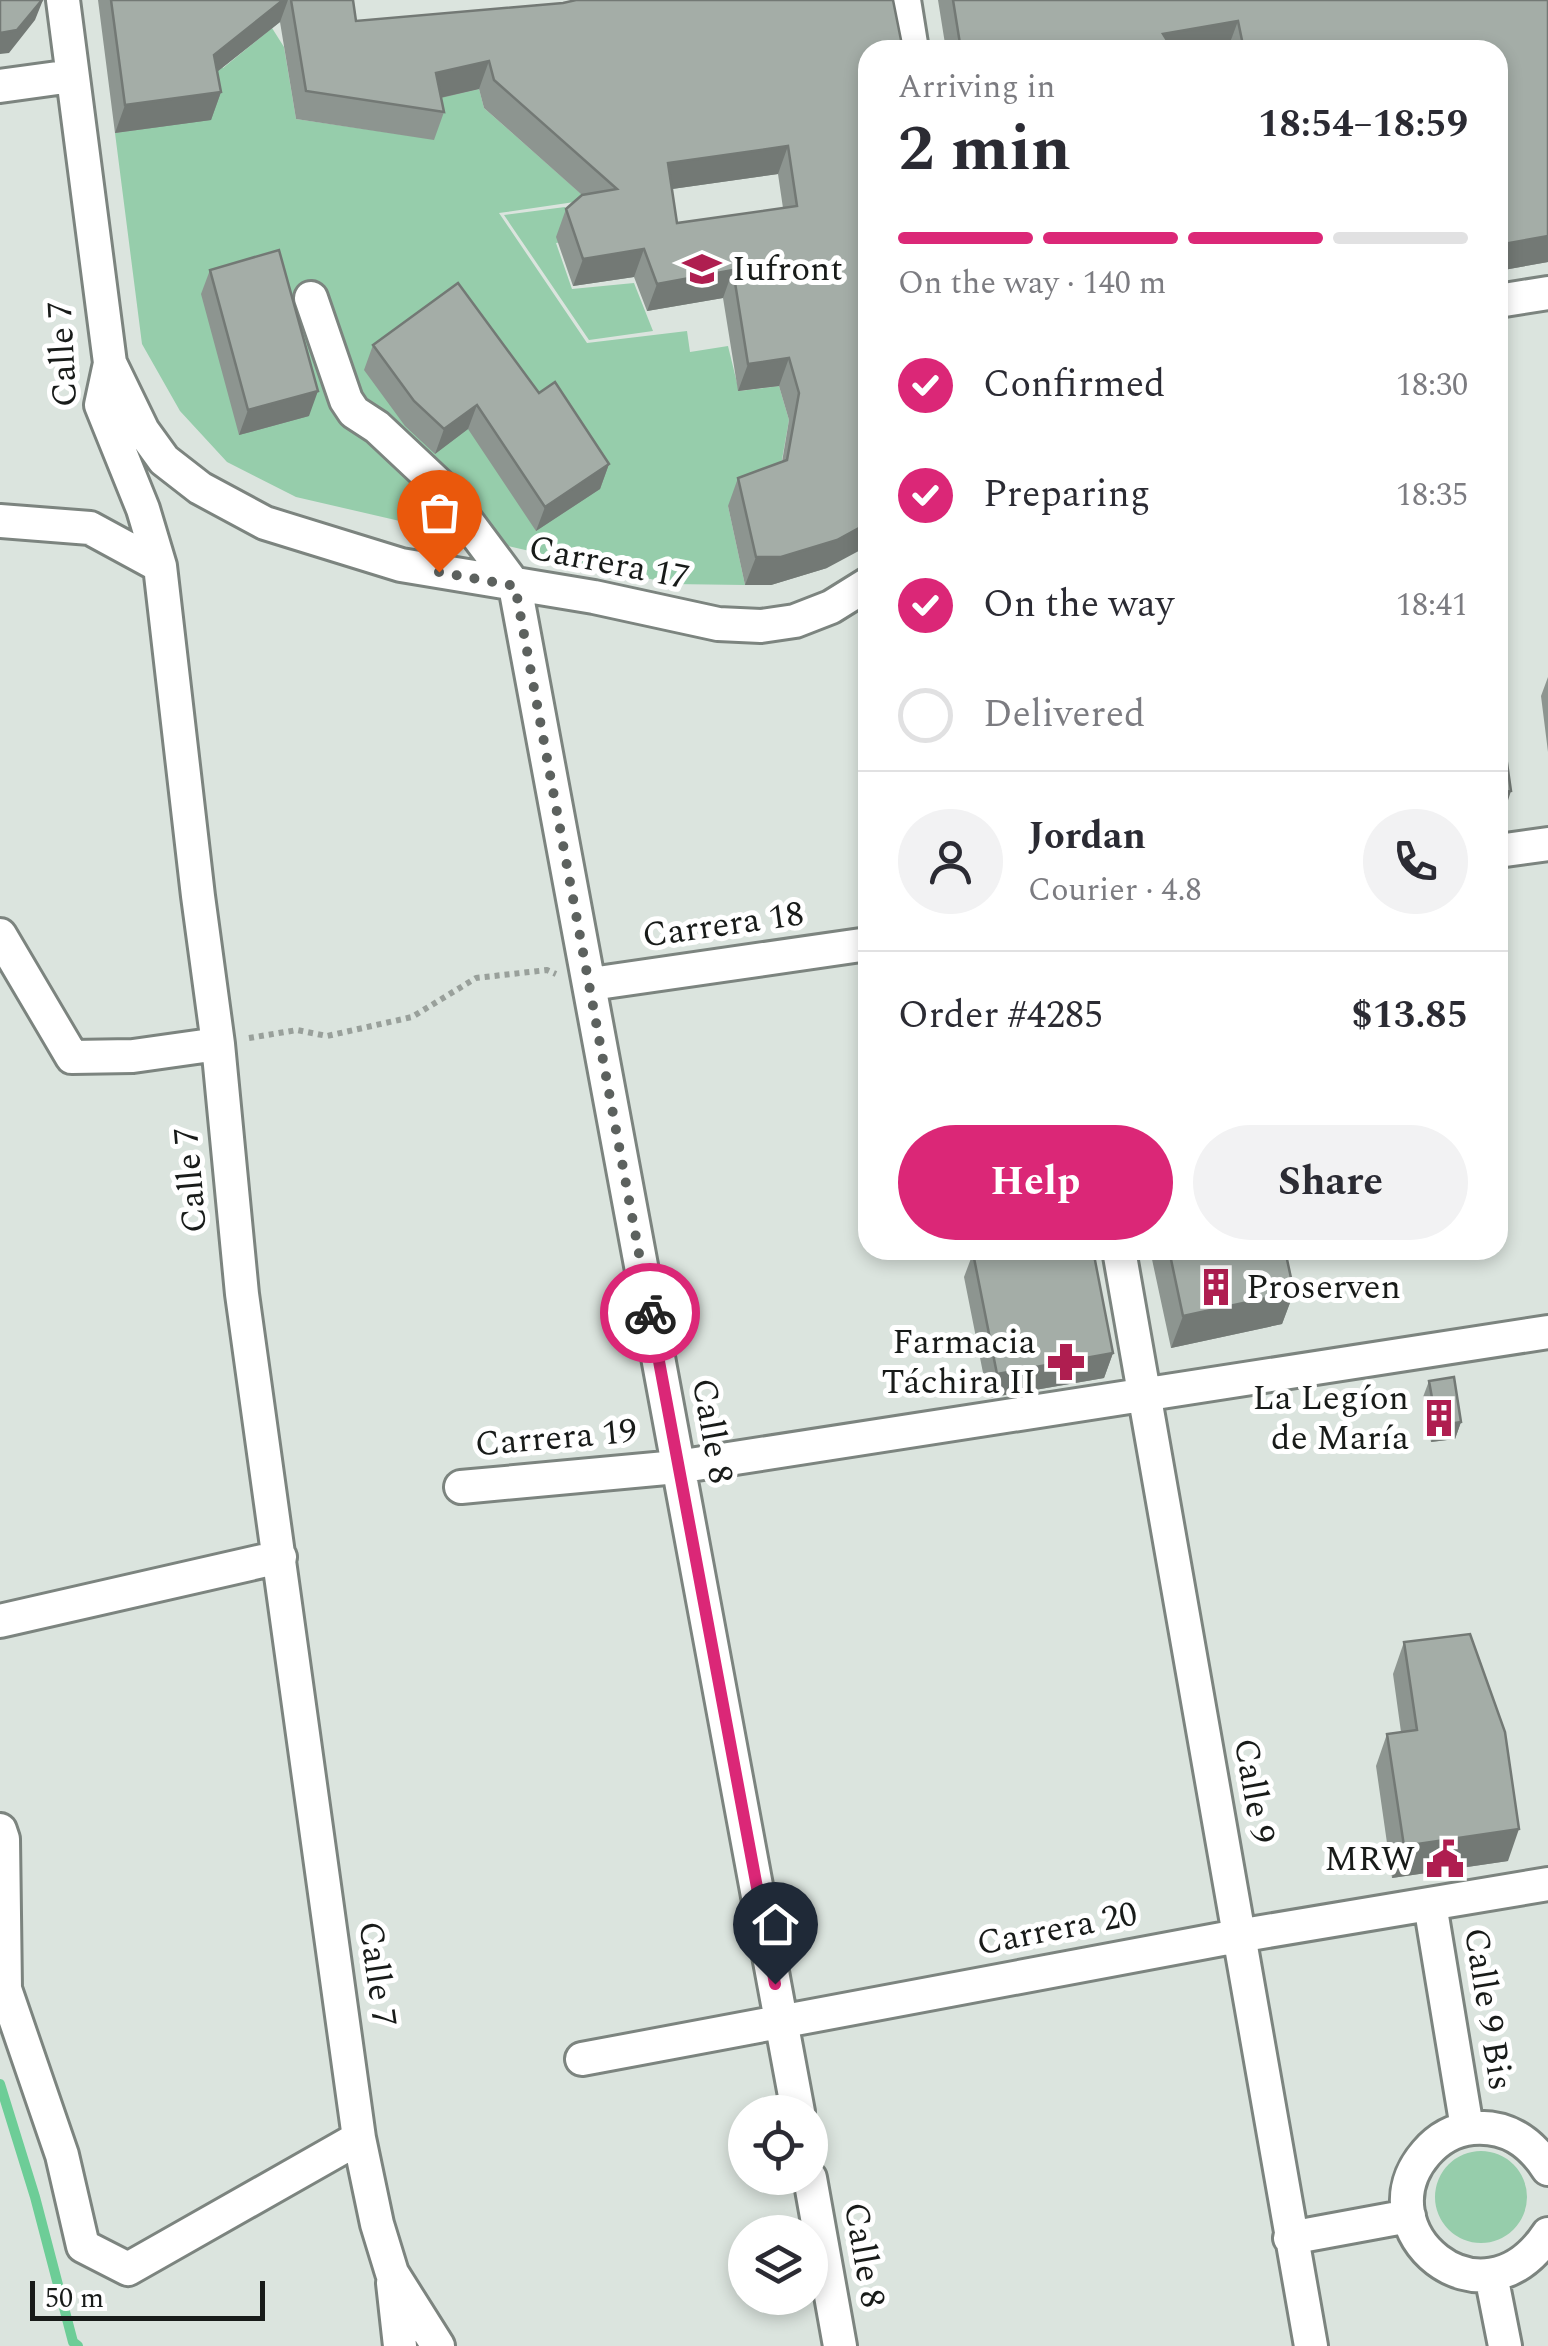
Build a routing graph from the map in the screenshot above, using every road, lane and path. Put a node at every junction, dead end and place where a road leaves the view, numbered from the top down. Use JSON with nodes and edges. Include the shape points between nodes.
{"nodes":[{"id":1,"x":63,"y":0,"type":"edge"},
{"id":2,"x":904,"y":0,"type":"edge"},
{"id":3,"x":910,"y":40,"type":"edge"},
{"id":4,"x":72,"y":76,"type":"junction"},
{"id":5,"x":0,"y":86,"type":"edge"},
{"id":6,"x":1548,"y":293,"type":"edge"},
{"id":7,"x":311,"y":298,"type":"dead end"},
{"id":8,"x":1508,"y":299,"type":"edge"},
{"id":9,"x":110,"y":363,"type":"junction"},
{"id":10,"x":0,"y":521,"type":"edge"},
{"id":11,"x":160,"y":566,"type":"junction"},
{"id":12,"x":515,"y":586,"type":"junction"},
{"id":13,"x":858,"y":590,"type":"edge"},
{"id":14,"x":1548,"y":844,"type":"edge"},
{"id":15,"x":1508,"y":850,"type":"edge"},
{"id":16,"x":0,"y":935,"type":"edge"},
{"id":17,"x":858,"y":945,"type":"edge"},
{"id":18,"x":591,"y":984,"type":"junction"},
{"id":19,"x":218,"y":1044,"type":"junction"},
{"id":20,"x":1122,"y":1260,"type":"edge"},
{"id":21,"x":1548,"y":1332,"type":"edge"},
{"id":22,"x":1146,"y":1394,"type":"junction"},
{"id":23,"x":678,"y":1467,"type":"junction"},
{"id":24,"x":462,"y":1488,"type":"dead end"},
{"id":25,"x":280,"y":1557,"type":"junction"},
{"id":26,"x":0,"y":1621,"type":"edge"},
{"id":27,"x":0,"y":1830,"type":"edge"},
{"id":28,"x":1548,"y":1884,"type":"edge"},
{"id":29,"x":1430,"y":1904,"type":"junction"},
{"id":30,"x":1238,"y":1936,"type":"junction"},
{"id":31,"x":782,"y":2022,"type":"junction"},
{"id":32,"x":582,"y":2059,"type":"dead end"},
{"id":33,"x":795,"y":2095,"type":"edge"},
{"id":34,"x":1467,"y":2128,"type":"junction"},
{"id":35,"x":359,"y":2138,"type":"junction"},
{"id":36,"x":1548,"y":2168,"type":"edge"},
{"id":37,"x":813,"y":2195,"type":"edge"},
{"id":38,"x":1409,"y":2216,"type":"junction"},
{"id":39,"x":1548,"y":2234,"type":"edge"},
{"id":40,"x":1290,"y":2238,"type":"junction"},
{"id":41,"x":392,"y":2274,"type":"junction"},
{"id":42,"x":1491,"y":2275,"type":"junction"},
{"id":43,"x":400,"y":2346,"type":"edge"},
{"id":44,"x":438,"y":2346,"type":"edge"},
{"id":45,"x":840,"y":2346,"type":"edge"},
{"id":46,"x":1310,"y":2346,"type":"edge"},
{"id":47,"x":1505,"y":2346,"type":"edge"}],
"edges":[{"from":1,"to":4,"type":"street","name":"Calle 7"},
{"from":2,"to":3,"type":"street"},
{"from":4,"to":5,"type":"street"},
{"from":4,"to":9,"type":"street","name":"Calle 7"},
{"from":6,"to":8,"type":"street"},
{"from":7,"to":12,"type":"street","via":[[354,412],[442,488]]},
{"from":9,"to":11,"type":"street","name":"Calle 7","via":[[100,405]]},
{"from":9,"to":12,"type":"street","name":"Carrera 17","via":[[164,460],[230,507],[401,566]]},
{"from":10,"to":11,"type":"street","via":[[90,528]]},
{"from":11,"to":19,"type":"street","name":"Calle 7"},
{"from":12,"to":13,"type":"street","name":"Carrera 17","via":[[761,626],[795,622]]},
{"from":12,"to":18,"type":"street","name":"Calle 8"},
{"from":14,"to":15,"type":"street"},
{"from":16,"to":19,"type":"street","via":[[72,1057]]},
{"from":17,"to":18,"type":"street","name":"Carrera 18"},
{"from":18,"to":19,"type":"path","via":[[546,970],[476,978],[412,1017],[327,1036],[297,1030]]},
{"from":18,"to":23,"type":"street","name":"Calle 8"},
{"from":19,"to":25,"type":"street","name":"Calle 7","via":[[242,1294]]},
{"from":20,"to":22,"type":"street","name":"Calle 9"},
{"from":21,"to":22,"type":"street","name":"Carrera 19"},
{"from":22,"to":23,"type":"street","name":"Carrera 19"},
{"from":22,"to":30,"type":"street","name":"Calle 9"},
{"from":23,"to":24,"type":"street","name":"Carrera 19"},
{"from":23,"to":31,"type":"street","name":"Calle 8"},
{"from":25,"to":26,"type":"street"},
{"from":25,"to":35,"type":"street","name":"Calle 7"},
{"from":27,"to":35,"type":"street","via":[[5,1989],[62,2156],[83,2246],[128,2269]]},
{"from":28,"to":29,"type":"street","name":"Carrera 20"},
{"from":29,"to":30,"type":"street","name":"Carrera 20"},
{"from":29,"to":34,"type":"street","name":"Calle 9 Bis"},
{"from":30,"to":31,"type":"street","name":"Carrera 20"},
{"from":30,"to":40,"type":"street","name":"Calle 9"},
{"from":31,"to":32,"type":"street","name":"Carrera 20"},
{"from":31,"to":33,"type":"street","name":"Calle 8"},
{"from":34,"to":36,"type":"street","via":[[1506,2131]]},
{"from":34,"to":38,"type":"street","via":[[1449,2134],[1420,2160],[1411,2177]]},
{"from":35,"to":41,"type":"street","name":"Calle 7"},
{"from":37,"to":45,"type":"street","name":"Calle 8"},
{"from":38,"to":40,"type":"street"},
{"from":38,"to":42,"type":"street","via":[[1416,2237],[1448,2268]]},
{"from":39,"to":42,"type":"street","via":[[1534,2254]]},
{"from":40,"to":46,"type":"street","name":"Calle 9"},
{"from":41,"to":43,"type":"street"},
{"from":41,"to":44,"type":"street","name":"Calle 7"},
{"from":42,"to":47,"type":"street"}]}
